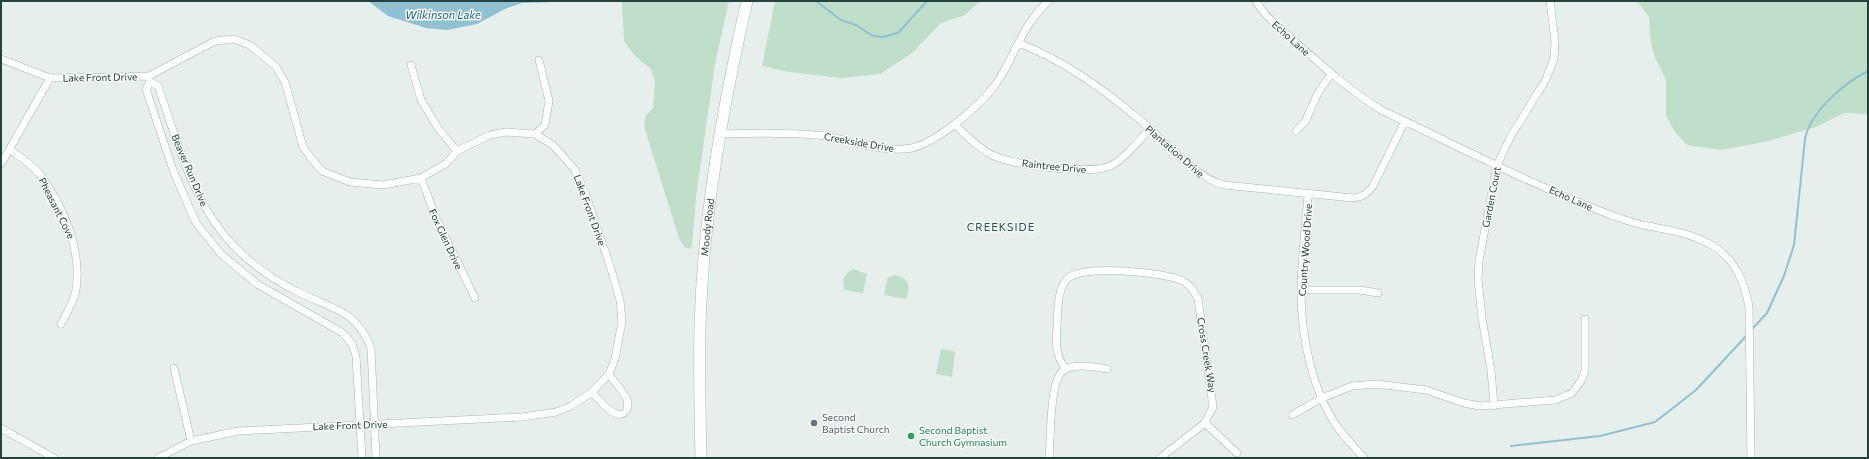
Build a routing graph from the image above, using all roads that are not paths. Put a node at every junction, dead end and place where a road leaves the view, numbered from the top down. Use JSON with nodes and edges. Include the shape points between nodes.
{"nodes":[{"id":1,"x":747,"y":1,"type":"edge"},
{"id":2,"x":1050,"y":1,"type":"edge"},
{"id":3,"x":1256,"y":1,"type":"edge"},
{"id":4,"x":1550,"y":1,"type":"edge"},
{"id":5,"x":1019,"y":43,"type":"junction"},
{"id":6,"x":1,"y":58,"type":"edge"},
{"id":7,"x":539,"y":60,"type":"dead end"},
{"id":8,"x":411,"y":65,"type":"dead end"},
{"id":9,"x":1332,"y":74,"type":"junction"},
{"id":10,"x":50,"y":78,"type":"junction"},
{"id":11,"x":149,"y":79,"type":"junction"},
{"id":12,"x":1405,"y":121,"type":"junction"},
{"id":13,"x":955,"y":124,"type":"junction"},
{"id":14,"x":1150,"y":129,"type":"junction"},
{"id":15,"x":1296,"y":131,"type":"dead end"},
{"id":16,"x":535,"y":134,"type":"junction"},
{"id":17,"x":719,"y":134,"type":"junction"},
{"id":18,"x":10,"y":150,"type":"junction"},
{"id":19,"x":457,"y":152,"type":"junction"},
{"id":20,"x":1,"y":164,"type":"edge"},
{"id":21,"x":186,"y":165,"type":"junction"},
{"id":22,"x":1497,"y":165,"type":"junction"},
{"id":23,"x":173,"y":170,"type":"junction"},
{"id":24,"x":421,"y":178,"type":"junction"},
{"id":25,"x":1308,"y":194,"type":"junction"},
{"id":26,"x":236,"y":248,"type":"junction"},
{"id":27,"x":226,"y":259,"type":"junction"},
{"id":28,"x":1301,"y":290,"type":"junction"},
{"id":29,"x":1378,"y":293,"type":"dead end"},
{"id":30,"x":475,"y":298,"type":"dead end"},
{"id":31,"x":1585,"y":319,"type":"dead end"},
{"id":32,"x":62,"y":324,"type":"dead end"},
{"id":33,"x":174,"y":368,"type":"dead end"},
{"id":34,"x":1066,"y":369,"type":"junction"},
{"id":35,"x":1107,"y":369,"type":"dead end"},
{"id":36,"x":609,"y":374,"type":"junction"},
{"id":37,"x":592,"y":392,"type":"junction"},
{"id":38,"x":1322,"y":398,"type":"junction"},
{"id":39,"x":1494,"y":406,"type":"junction"},
{"id":40,"x":1292,"y":415,"type":"dead end"},
{"id":41,"x":1205,"y":423,"type":"junction"},
{"id":42,"x":374,"y":424,"type":"junction"},
{"id":43,"x":360,"y":425,"type":"junction"},
{"id":44,"x":1,"y":428,"type":"edge"},
{"id":45,"x":191,"y":441,"type":"junction"},
{"id":46,"x":1236,"y":453,"type":"dead end"},
{"id":47,"x":54,"y":458,"type":"edge"},
{"id":48,"x":158,"y":458,"type":"edge"},
{"id":49,"x":362,"y":458,"type":"edge"},
{"id":50,"x":376,"y":458,"type":"edge"},
{"id":51,"x":701,"y":458,"type":"edge"},
{"id":52,"x":1049,"y":458,"type":"edge"},
{"id":53,"x":1160,"y":458,"type":"edge"},
{"id":54,"x":1364,"y":458,"type":"edge"},
{"id":55,"x":1751,"y":458,"type":"edge"}],
"edges":[{"from":1,"to":17,"type":"main road","name":"Moody Road"},
{"from":2,"to":5,"type":"street","name":"Creekside Drive","via":[[1028,22]]},
{"from":3,"to":9,"type":"street","name":"Echo Lane","via":[[1270,20]]},
{"from":4,"to":22,"type":"street","name":"Garden Court","via":[[1554,59],[1550,71],[1511,136]]},
{"from":5,"to":13,"type":"street","name":"Creekside Drive","via":[[994,87]]},
{"from":5,"to":14,"type":"street","name":"Plantation Drive","via":[[1038,50],[1086,77]]},
{"from":6,"to":10,"type":"street"},
{"from":7,"to":16,"type":"street","via":[[549,102],[545,125]]},
{"from":8,"to":19,"type":"street","via":[[421,100]]},
{"from":9,"to":12,"type":"street","name":"Echo Lane","via":[[1364,99]]},
{"from":9,"to":15,"type":"street","via":[[1318,93],[1305,122]]},
{"from":10,"to":11,"type":"street","name":"Lake Front Drive"},
{"from":10,"to":18,"type":"street","name":"Lake Front Drive"},
{"from":11,"to":21,"type":"street","name":"Beaver Run Drive","via":[[158,86]]},
{"from":11,"to":23,"type":"street","name":"Beaver Run Drive","via":[[146,89]]},
{"from":11,"to":24,"type":"street","name":"Lake Front Drive","via":[[215,41],[234,39],[250,45],[276,67],[285,82],[302,147],[322,171],[350,182],[383,185]]},
{"from":12,"to":22,"type":"street","name":"Echo Lane"},
{"from":12,"to":25,"type":"street","name":"Plantation Drive","via":[[1368,194],[1353,198]]},
{"from":13,"to":14,"type":"street","name":"Raintree Drive","via":[[990,155],[1003,160],[1087,170],[1115,164]]},
{"from":13,"to":17,"type":"street","name":"Creekside Drive","via":[[921,145],[889,149],[817,135],[763,132]]},
{"from":14,"to":25,"type":"street","name":"Plantation Drive","via":[[1188,164],[1216,183]]},
{"from":16,"to":19,"type":"street","name":"Lake Front Drive","via":[[506,132],[490,135]]},
{"from":16,"to":36,"type":"street","name":"Lake Front Drive","via":[[553,145],[575,170],[611,269],[620,300],[622,320],[620,342]]},
{"from":17,"to":51,"type":"main road","name":"Moody Road","via":[[700,323]]},
{"from":18,"to":20,"type":"street","name":"Lake Front Drive"},
{"from":18,"to":32,"type":"street","name":"Pheasant Cove","via":[[40,175],[74,241],[77,277],[75,293]]},
{"from":19,"to":24,"type":"street","name":"Lake Front Drive","via":[[446,163]]},
{"from":21,"to":23,"type":"street"},
{"from":21,"to":26,"type":"street","name":"Beaver Run Drive","via":[[203,205]]},
{"from":22,"to":39,"type":"street","name":"Garden Court","via":[[1479,260],[1478,279]]},
{"from":22,"to":55,"type":"street","name":"Echo Lane","via":[[1617,217],[1691,235],[1716,248],[1738,271],[1749,306]]},
{"from":23,"to":27,"type":"street","name":"Beaver Run Drive","via":[[196,223]]},
{"from":24,"to":30,"type":"street","name":"Fox Glen Drive","via":[[436,218]]},
{"from":25,"to":28,"type":"street","name":"Country Wood Drive"},
{"from":26,"to":27,"type":"street"},
{"from":26,"to":42,"type":"street","name":"Beaver Run Drive","via":[[258,267],[296,291],[354,320],[365,333],[370,348]]},
{"from":27,"to":43,"type":"street","name":"Beaver Run Drive","via":[[257,284],[322,320],[348,338],[356,356]]},
{"from":28,"to":29,"type":"street","via":[[1360,290]]},
{"from":28,"to":38,"type":"street","name":"Country Wood Drive","via":[[1302,314],[1309,353],[1315,382]]},
{"from":31,"to":39,"type":"street","via":[[1585,371],[1578,387],[1572,393],[1555,400]]},
{"from":33,"to":45,"type":"street"},
{"from":34,"to":35,"type":"street","via":[[1082,366]]},
{"from":34,"to":41,"type":"street","name":"Cross Creek Way","via":[[1061,364],[1056,345],[1060,298],[1066,280],[1073,274],[1094,270],[1175,278],[1192,288],[1198,299],[1213,399],[1211,413]]},
{"from":34,"to":52,"type":"street","via":[[1057,379],[1054,391]]},
{"from":36,"to":37,"type":"street","name":"Lake Front Drive"},
{"from":36,"to":37,"type":"street","via":[[626,399],[625,413],[615,414]]},
{"from":37,"to":42,"type":"street","name":"Lake Front Drive","via":[[571,406],[549,413],[522,417]]},
{"from":38,"to":39,"type":"street","via":[[1352,386],[1376,384],[1426,390],[1464,403]]},
{"from":38,"to":40,"type":"street"},
{"from":38,"to":54,"type":"street","name":"Country Wood Drive","via":[[1338,428]]},
{"from":41,"to":46,"type":"street"},
{"from":41,"to":53,"type":"street"},
{"from":42,"to":43,"type":"street","name":"Lake Front Drive"},
{"from":42,"to":50,"type":"street","name":"Beaver Run Drive"},
{"from":43,"to":45,"type":"street","name":"Lake Front Drive","via":[[238,431]]},
{"from":43,"to":49,"type":"street","name":"Beaver Run Drive"},
{"from":44,"to":47,"type":"street"},
{"from":45,"to":48,"type":"street","name":"Lake Front Drive"}]}
